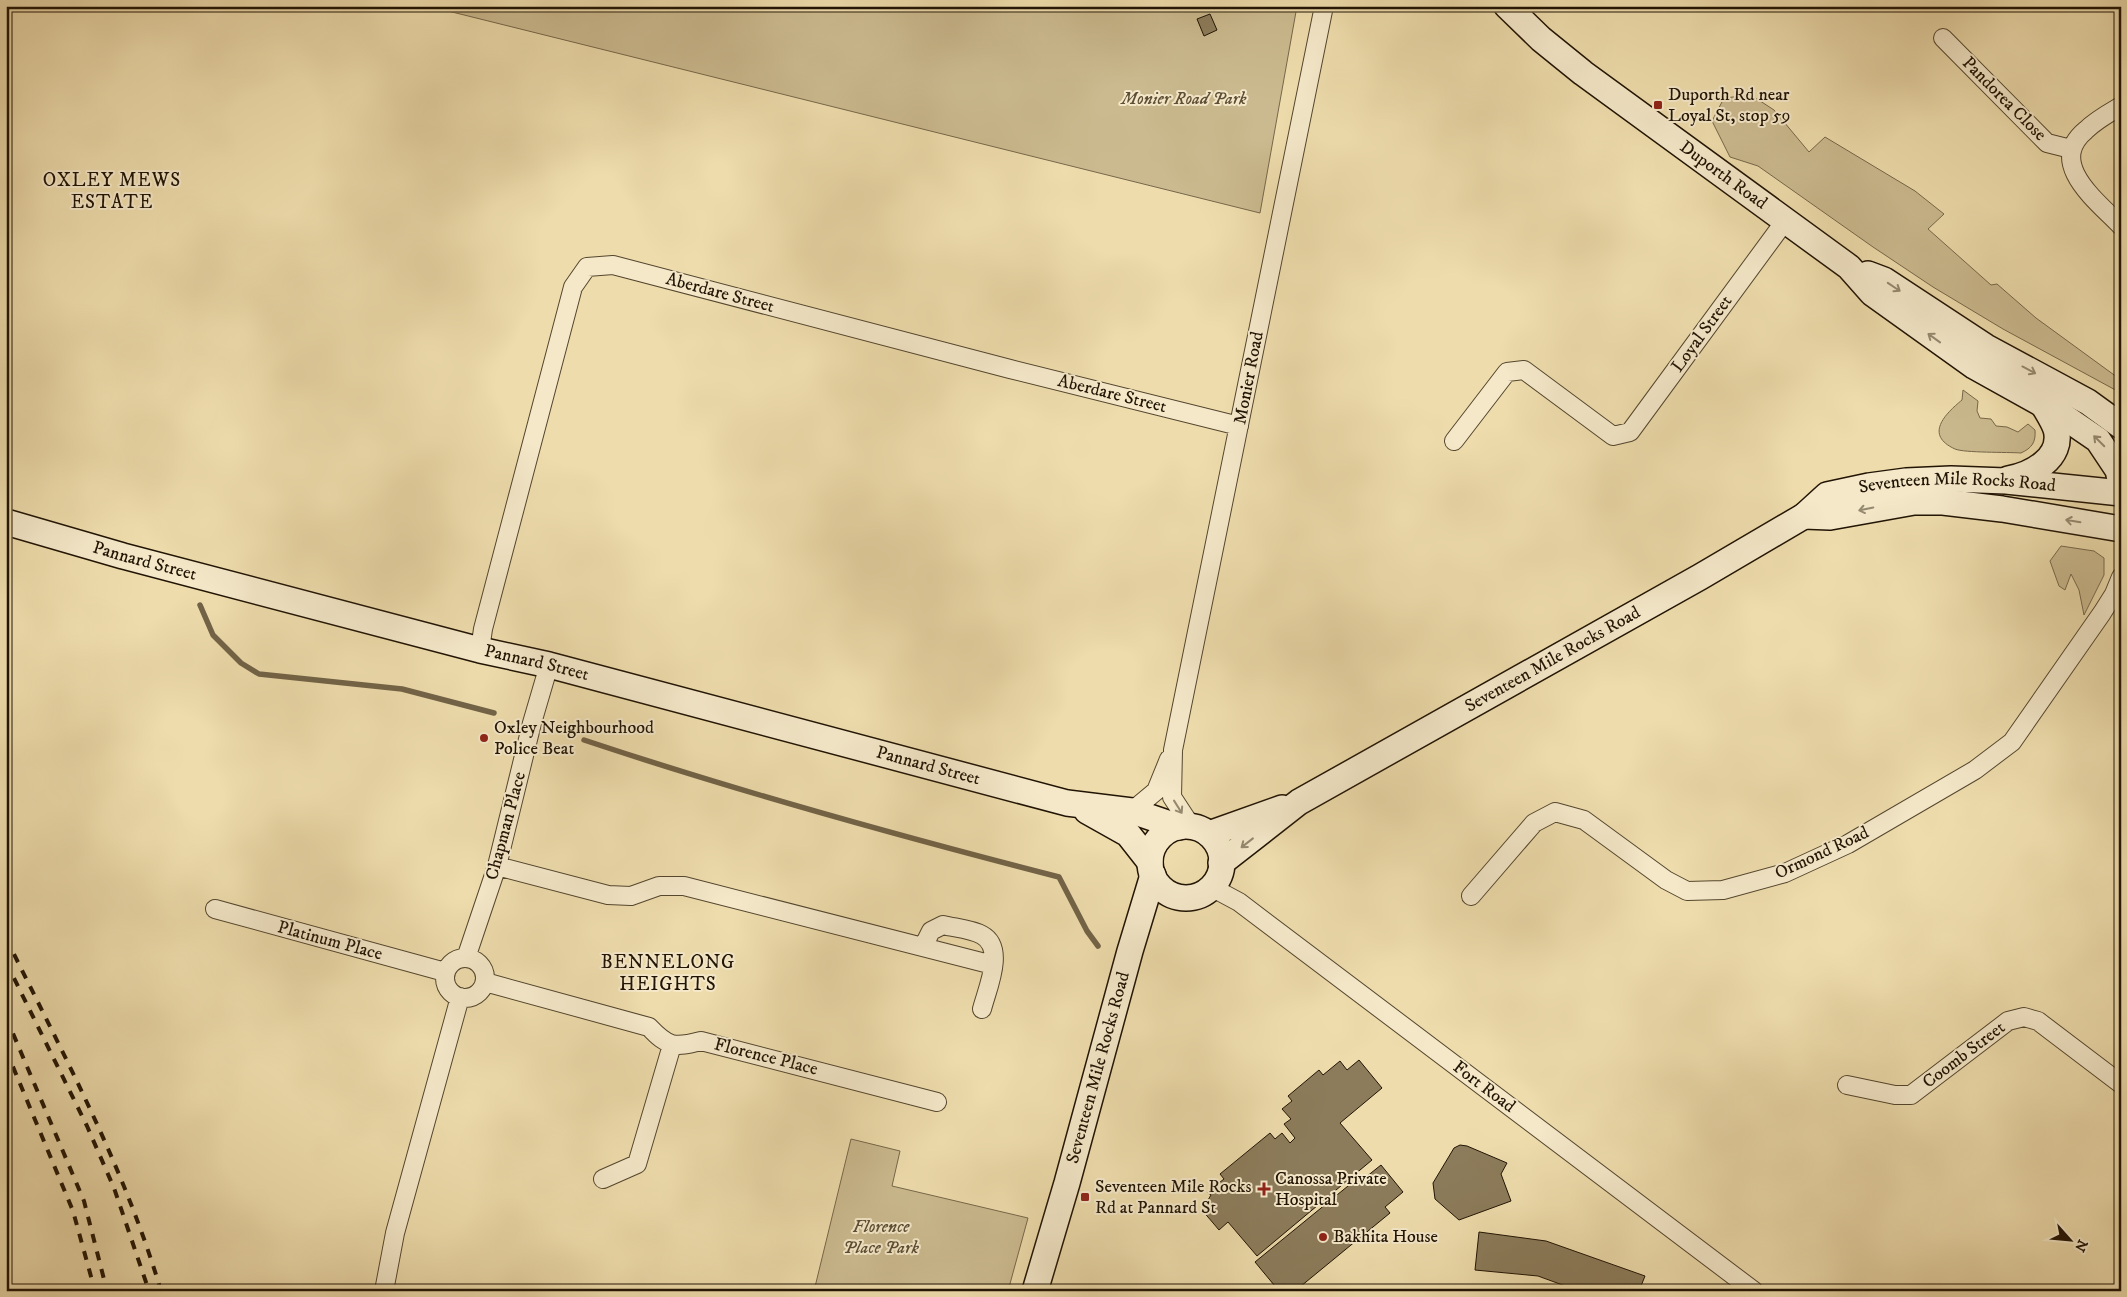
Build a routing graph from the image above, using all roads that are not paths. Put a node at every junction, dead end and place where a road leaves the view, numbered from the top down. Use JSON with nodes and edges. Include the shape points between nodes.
{"nodes":[{"id":1,"x":1324,"y":6,"type":"edge"},
{"id":2,"x":1507,"y":6,"type":"edge"},
{"id":3,"x":1943,"y":38,"type":"dead end"},
{"id":4,"x":2121,"y":106,"type":"edge"},
{"id":5,"x":2071,"y":150,"type":"junction"},
{"id":6,"x":1785,"y":221,"type":"junction"},
{"id":7,"x":2121,"y":226,"type":"edge"},
{"id":8,"x":1849,"y":267,"type":"junction"},
{"id":9,"x":2043,"y":404,"type":"junction"},
{"id":10,"x":1239,"y":426,"type":"junction"},
{"id":11,"x":2121,"y":426,"type":"edge"},
{"id":12,"x":1454,"y":441,"type":"dead end"},
{"id":13,"x":2006,"y":481,"type":"junction"},
{"id":14,"x":2121,"y":484,"type":"edge"},
{"id":15,"x":2121,"y":493,"type":"edge"},
{"id":16,"x":1804,"y":516,"type":"junction"},
{"id":17,"x":6,"y":522,"type":"edge"},
{"id":18,"x":2121,"y":529,"type":"edge"},
{"id":19,"x":2121,"y":578,"type":"edge"},
{"id":20,"x":480,"y":650,"type":"junction"},
{"id":21,"x":549,"y":665,"type":"junction"},
{"id":22,"x":1173,"y":750,"type":"junction"},
{"id":23,"x":1300,"y":802,"type":"junction"},
{"id":24,"x":1067,"y":803,"type":"junction"},
{"id":25,"x":1132,"y":811,"type":"junction"},
{"id":26,"x":1193,"y":829,"type":"junction"},
{"id":27,"x":1222,"y":863,"type":"junction"},
{"id":28,"x":496,"y":866,"type":"junction"},
{"id":29,"x":1152,"y":868,"type":"junction"},
{"id":30,"x":1211,"y":887,"type":"junction"},
{"id":31,"x":1172,"y":895,"type":"junction"},
{"id":32,"x":1470,"y":896,"type":"dead end"},
{"id":33,"x":215,"y":909,"type":"dead end"},
{"id":34,"x":923,"y":948,"type":"junction"},
{"id":35,"x":1130,"y":951,"type":"junction"},
{"id":36,"x":466,"y":958,"type":"junction"},
{"id":37,"x":993,"y":965,"type":"junction"},
{"id":38,"x":445,"y":972,"type":"junction"},
{"id":39,"x":484,"y":982,"type":"junction"},
{"id":40,"x":460,"y":998,"type":"junction"},
{"id":41,"x":982,"y":1009,"type":"dead end"},
{"id":42,"x":672,"y":1045,"type":"junction"},
{"id":43,"x":2121,"y":1084,"type":"edge"},
{"id":44,"x":1847,"y":1085,"type":"dead end"},
{"id":45,"x":937,"y":1102,"type":"dead end"},
{"id":46,"x":603,"y":1180,"type":"dead end"},
{"id":47,"x":1067,"y":1183,"type":"junction"},
{"id":48,"x":384,"y":1291,"type":"edge"},
{"id":49,"x":1035,"y":1291,"type":"edge"},
{"id":50,"x":1053,"y":1291,"type":"edge"},
{"id":51,"x":1754,"y":1291,"type":"edge"}],
"edges":[{"from":1,"to":10,"type":"street","name":"Monier Road"},
{"from":2,"to":6,"type":"main road","name":"Duporth Road","via":[[1541,40],[1583,73]]},
{"from":3,"to":5,"type":"street","name":"Pandorea Close","via":[[2047,143]]},
{"from":4,"to":5,"type":"street","via":[[2084,130]]},
{"from":5,"to":7,"type":"street","via":[[2070,165],[2080,183]]},
{"from":6,"to":8,"type":"main road","name":"Duporth Road"},
{"from":6,"to":12,"type":"street","name":"Loyal Street","via":[[1630,432],[1613,436],[1524,370],[1507,372]]},
{"from":9,"to":8,"type":"main road","name":"Duporth Road","one_way":true,"via":[[1974,366],[1872,293]]},
{"from":8,"to":11,"type":"main road","name":"Duporth Road","one_way":true,"via":[[1884,280],[1986,347],[2088,402]]},
{"from":9,"to":13,"type":"main road","via":[[2056,427],[2054,451],[2036,470]]},
{"from":14,"to":9,"type":"main road","name":"Duporth Road","one_way":true,"via":[[2118,470],[2098,440]]},
{"from":10,"to":20,"type":"street","name":"Aberdare Street","via":[[613,265],[587,267],[573,287]]},
{"from":10,"to":22,"type":"street","name":"Monier Road"},
{"from":13,"to":15,"type":"main road","name":"Seventeen Mile Rocks Road"},
{"from":13,"to":16,"type":"main road","name":"Seventeen Mile Rocks Road","via":[[1915,480],[1869,486],[1827,496]]},
{"from":18,"to":16,"type":"main road","name":"Seventeen Mile Rocks Road","one_way":true,"via":[[1943,502],[1914,502],[1830,517]]},
{"from":16,"to":23,"type":"main road","name":"Seventeen Mile Rocks Road"},
{"from":17,"to":20,"type":"main road","name":"Pannard Street"},
{"from":19,"to":32,"type":"street","name":"Ormond Road","via":[[2102,613],[2012,742],[1975,770],[1848,844],[1785,873],[1723,890],[1687,891],[1666,880],[1584,820],[1555,812],[1534,823]]},
{"from":20,"to":21,"type":"main road","name":"Pannard Street"},
{"from":21,"to":24,"type":"main road","name":"Pannard Street"},
{"from":21,"to":28,"type":"street","name":"Chapman Place"},
{"from":22,"to":25,"type":"street","name":"Monier Road","via":[[1156,791]]},
{"from":22,"to":26,"type":"street","name":"Monier Road","one_way":true,"via":[[1172,797]]},
{"from":23,"to":26,"type":"main road","name":"Seventeen Mile Rocks Road"},
{"from":23,"to":27,"type":"main road","name":"Seventeen Mile Rocks Road","one_way":true},
{"from":24,"to":25,"type":"main road","name":"Pannard Street"},
{"from":24,"to":29,"type":"main road","name":"Pannard Street","via":[[1128,834]]},
{"from":25,"to":26,"type":"main road","name":"Pannard Street"},
{"from":26,"to":27,"type":"main road","via":[[1217,844]]},
{"from":26,"to":29,"type":"main road","via":[[1166,832],[1156,842]]},
{"from":27,"to":30,"type":"main road"},
{"from":28,"to":34,"type":"street","via":[[608,895],[631,896],[660,886],[684,886]]},
{"from":28,"to":36,"type":"street","name":"Chapman Place"},
{"from":29,"to":31,"type":"main road","via":[[1164,890]]},
{"from":29,"to":35,"type":"main road","name":"Seventeen Mile Rocks Road"},
{"from":30,"to":31,"type":"main road","via":[[1188,898]]},
{"from":30,"to":51,"type":"street","name":"Fort Road","via":[[1246,908]]},
{"from":31,"to":35,"type":"main road","name":"Seventeen Mile Rocks Road"},
{"from":33,"to":38,"type":"street","name":"Platinum Place"},
{"from":34,"to":37,"type":"street"},
{"from":34,"to":37,"type":"street","via":[[931,932],[943,925],[981,934],[994,949]]},
{"from":35,"to":47,"type":"main road","name":"Seventeen Mile Rocks Road"},
{"from":36,"to":38,"type":"street","via":[[451,963]]},
{"from":36,"to":39,"type":"street","via":[[479,963]]},
{"from":37,"to":41,"type":"street"},
{"from":38,"to":40,"type":"street","via":[[447,988]]},
{"from":39,"to":40,"type":"street","via":[[478,993]]},
{"from":39,"to":42,"type":"street","via":[[649,1027]]},
{"from":40,"to":48,"type":"street","via":[[394,1233]]},
{"from":42,"to":45,"type":"street","name":"Florence Place","via":[[701,1041]]},
{"from":42,"to":46,"type":"street","via":[[637,1164]]},
{"from":43,"to":44,"type":"street","name":"Coomb Street","via":[[2038,1021],[2024,1017],[2008,1021],[1910,1095]]},
{"from":47,"to":49,"type":"main road","name":"Seventeen Mile Rocks Road"},
{"from":47,"to":50,"type":"main road","name":"Seventeen Mile Rocks Road"}]}
